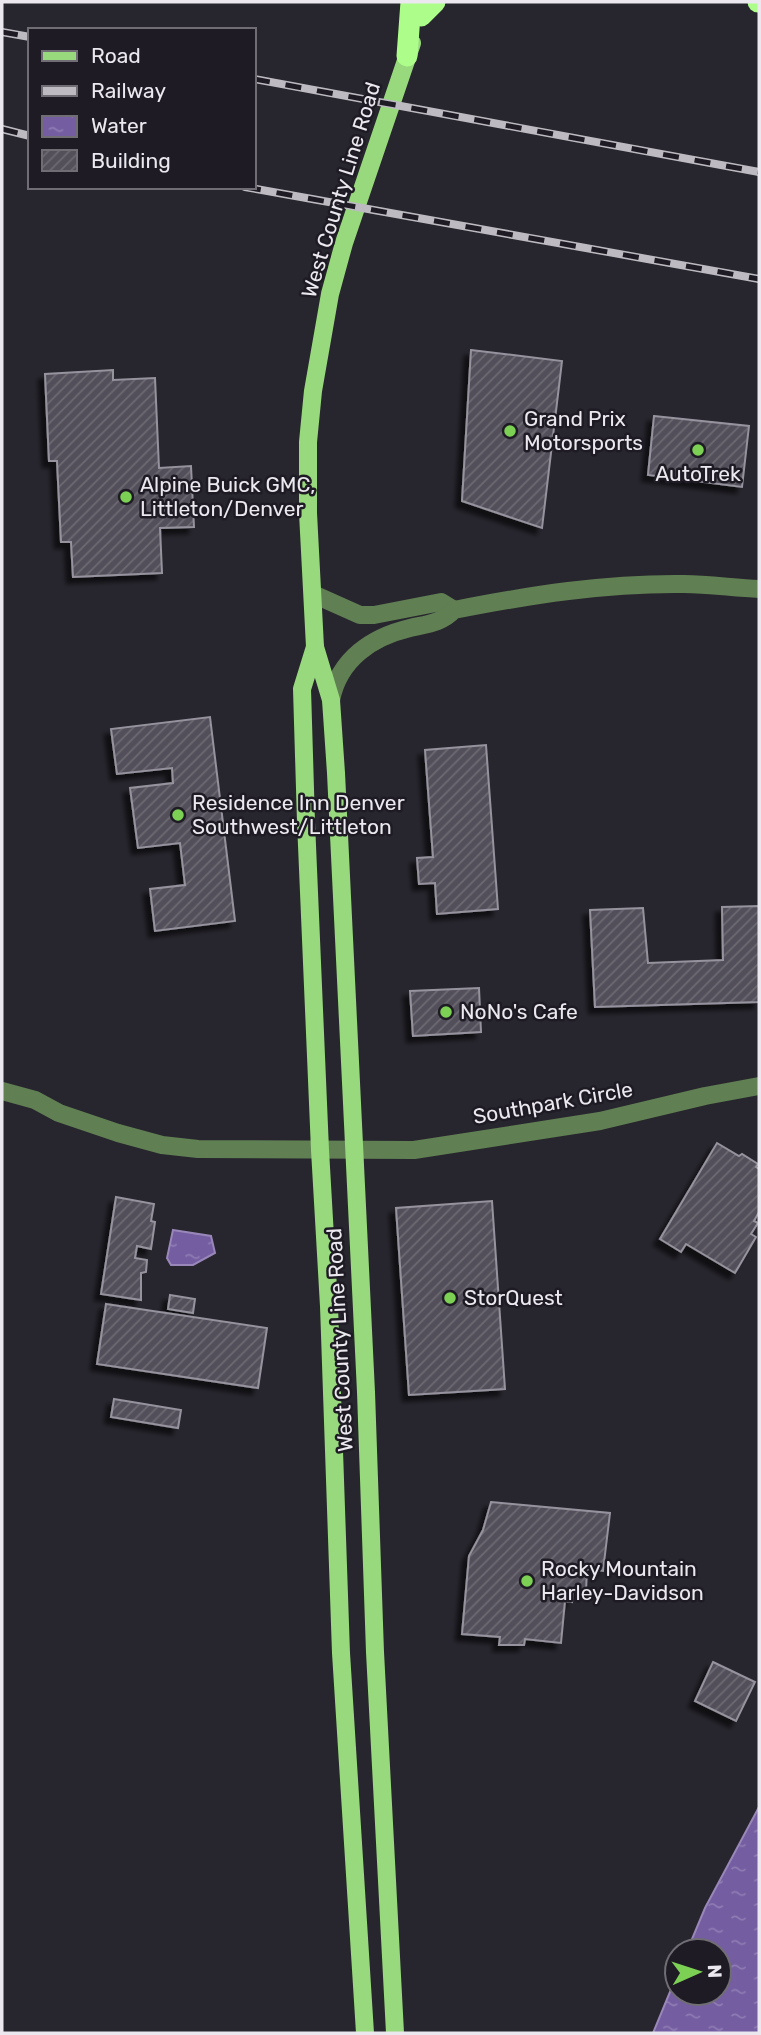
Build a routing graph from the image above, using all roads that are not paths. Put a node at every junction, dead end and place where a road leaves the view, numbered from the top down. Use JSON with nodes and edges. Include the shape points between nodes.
{"nodes":[{"id":1,"x":423,"y":5,"type":"edge"},
{"id":2,"x":407,"y":56,"type":"joint"},
{"id":3,"x":759,"y":589,"type":"edge"},
{"id":4,"x":313,"y":594,"type":"junction"},
{"id":5,"x":454,"y":610,"type":"junction"},
{"id":6,"x":314,"y":647,"type":"junction"},
{"id":7,"x":331,"y":699,"type":"junction"},
{"id":8,"x":759,"y":1086,"type":"edge"},
{"id":9,"x":2,"y":1091,"type":"edge"},
{"id":10,"x":320,"y":1150,"type":"junction"},
{"id":11,"x":354,"y":1150,"type":"junction"},
{"id":12,"x":365,"y":2033,"type":"edge"},
{"id":13,"x":395,"y":2033,"type":"edge"}],
"edges":[{"from":1,"to":2,"type":"highway"},
{"from":2,"to":4,"type":"main road","name":"West County Line Road","via":[[344,243],[322,334],[308,442]]},
{"from":3,"to":5,"type":"street","via":[[634,585],[543,593]]},
{"from":4,"to":5,"type":"street","via":[[360,615],[441,602]]},
{"from":4,"to":6,"type":"main road","name":"West County Line Road"},
{"from":5,"to":7,"type":"street","via":[[446,620],[395,632],[355,654],[342,668]]},
{"from":6,"to":7,"type":"main road","name":"West County Line Road"},
{"from":6,"to":10,"type":"main road","name":"West County Line Road","via":[[302,689]]},
{"from":7,"to":11,"type":"main road","name":"West County Line Road"},
{"from":8,"to":11,"type":"street","name":"Southpark Circle","via":[[544,1130],[414,1150]]},
{"from":9,"to":10,"type":"street","name":"Southpark Circle","via":[[162,1145]]},
{"from":10,"to":11,"type":"street","name":"Southpark Circle"},
{"from":10,"to":12,"type":"main road","name":"West County Line Road","via":[[341,1666]]},
{"from":11,"to":13,"type":"main road","name":"West County Line Road"}]}
